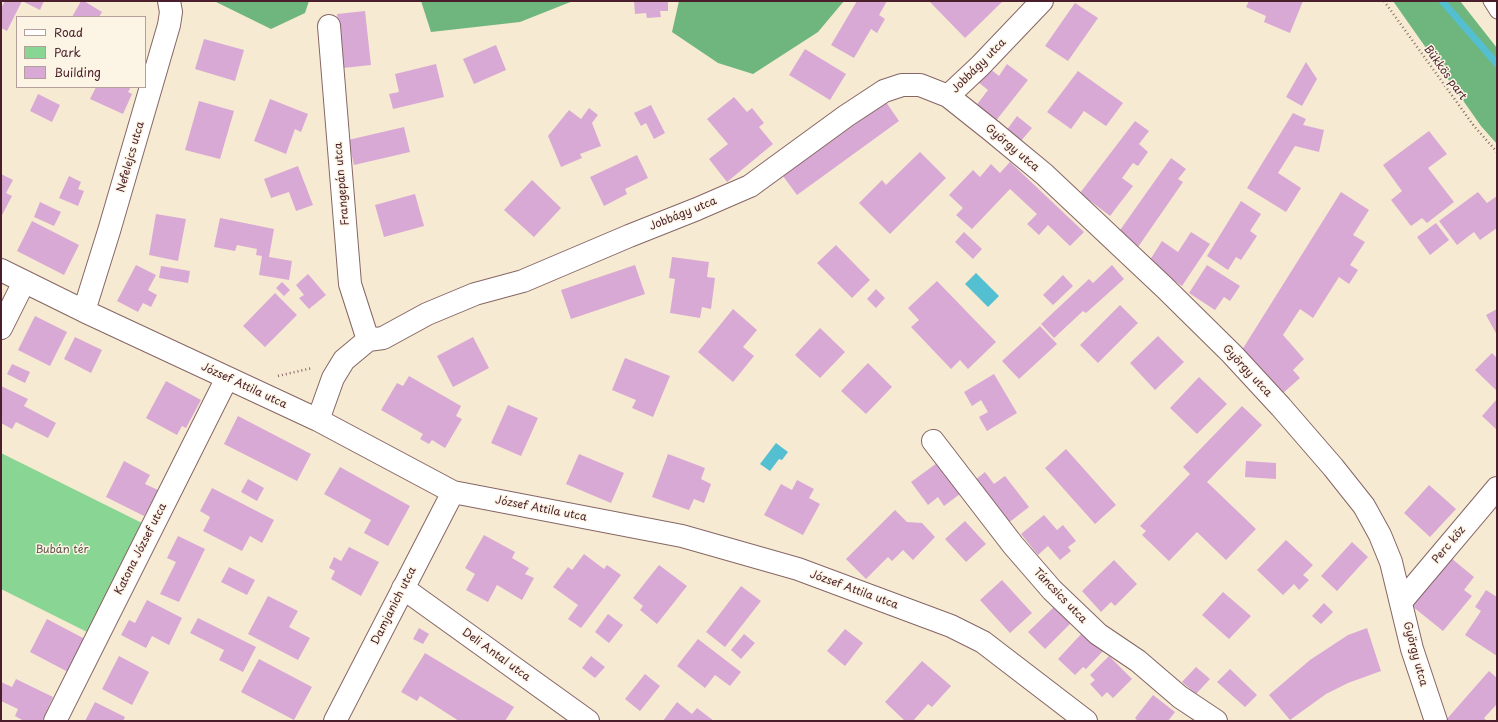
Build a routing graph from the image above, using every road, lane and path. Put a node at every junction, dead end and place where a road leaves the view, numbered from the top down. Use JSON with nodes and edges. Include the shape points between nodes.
{"nodes":[{"id":1,"x":169,"y":1,"type":"edge"},
{"id":2,"x":1042,"y":1,"type":"edge"},
{"id":3,"x":1384,"y":1,"type":"edge"},
{"id":4,"x":1490,"y":1,"type":"edge"},
{"id":5,"x":1497,"y":12,"type":"edge"},
{"id":6,"x":329,"y":26,"type":"dead end"},
{"id":7,"x":948,"y":96,"type":"junction"},
{"id":8,"x":1497,"y":152,"type":"edge"},
{"id":9,"x":1,"y":270,"type":"edge"},
{"id":10,"x":24,"y":282,"type":"junction"},
{"id":11,"x":84,"y":311,"type":"junction"},
{"id":12,"x":1,"y":328,"type":"edge"},
{"id":13,"x":368,"y":340,"type":"junction"},
{"id":14,"x":344,"y":360,"type":"junction"},
{"id":15,"x":235,"y":382,"type":"junction"},
{"id":16,"x":318,"y":420,"type":"junction"},
{"id":17,"x":933,"y":441,"type":"dead end"},
{"id":18,"x":1497,"y":488,"type":"edge"},
{"id":19,"x":454,"y":492,"type":"junction"},
{"id":20,"x":403,"y":588,"type":"junction"},
{"id":21,"x":1401,"y":602,"type":"junction"},
{"id":22,"x":55,"y":721,"type":"edge"},
{"id":23,"x":335,"y":721,"type":"edge"},
{"id":24,"x":588,"y":721,"type":"edge"},
{"id":25,"x":1086,"y":721,"type":"edge"},
{"id":26,"x":1216,"y":721,"type":"edge"},
{"id":27,"x":1436,"y":721,"type":"edge"}],
"edges":[{"from":1,"to":11,"type":"street","name":"Nefelejcs utca","via":[[169,25]]},
{"from":2,"to":7,"type":"street","name":"Jobbágy utca"},
{"from":3,"to":8,"type":"path","name":"Bükkös part","via":[[1474,126]]},
{"from":4,"to":5,"type":"lane"},
{"from":6,"to":13,"type":"street","name":"Frangepán utca","via":[[350,284]]},
{"from":7,"to":13,"type":"street","name":"Jobbágy utca","via":[[920,85],[902,85],[884,91],[750,186],[523,281],[475,294],[427,314],[383,338]]},
{"from":7,"to":21,"type":"street","name":"György utca","via":[[1038,170],[1095,222],[1232,354],[1281,407],[1364,506],[1391,562]]},
{"from":9,"to":10,"type":"street","name":"József Attila utca"},
{"from":10,"to":11,"type":"street","name":"József Attila utca"},
{"from":10,"to":12,"type":"street"},
{"from":11,"to":15,"type":"street","name":"József Attila utca"},
{"from":13,"to":14,"type":"street","name":"Jobbágy utca"},
{"from":14,"to":15,"type":"path"},
{"from":14,"to":16,"type":"street","name":"Jobbágy utca","via":[[333,378]]},
{"from":15,"to":16,"type":"street","name":"József Attila utca"},
{"from":15,"to":22,"type":"street","name":"Katona József utca"},
{"from":16,"to":19,"type":"street","name":"József Attila utca"},
{"from":17,"to":26,"type":"street","name":"Táncsics utca","via":[[1052,590],[1098,634],[1138,660],[1180,696]]},
{"from":18,"to":21,"type":"street","name":"Perc köz"},
{"from":19,"to":20,"type":"street","name":"Damjanich utca"},
{"from":19,"to":25,"type":"street","name":"József Attila utca","via":[[682,536],[798,569],[951,626],[982,642]]},
{"from":20,"to":23,"type":"street","name":"Damjanich utca"},
{"from":20,"to":24,"type":"street","name":"Deli Antal utca"},
{"from":21,"to":27,"type":"street","name":"György utca","via":[[1412,649]]}]}
